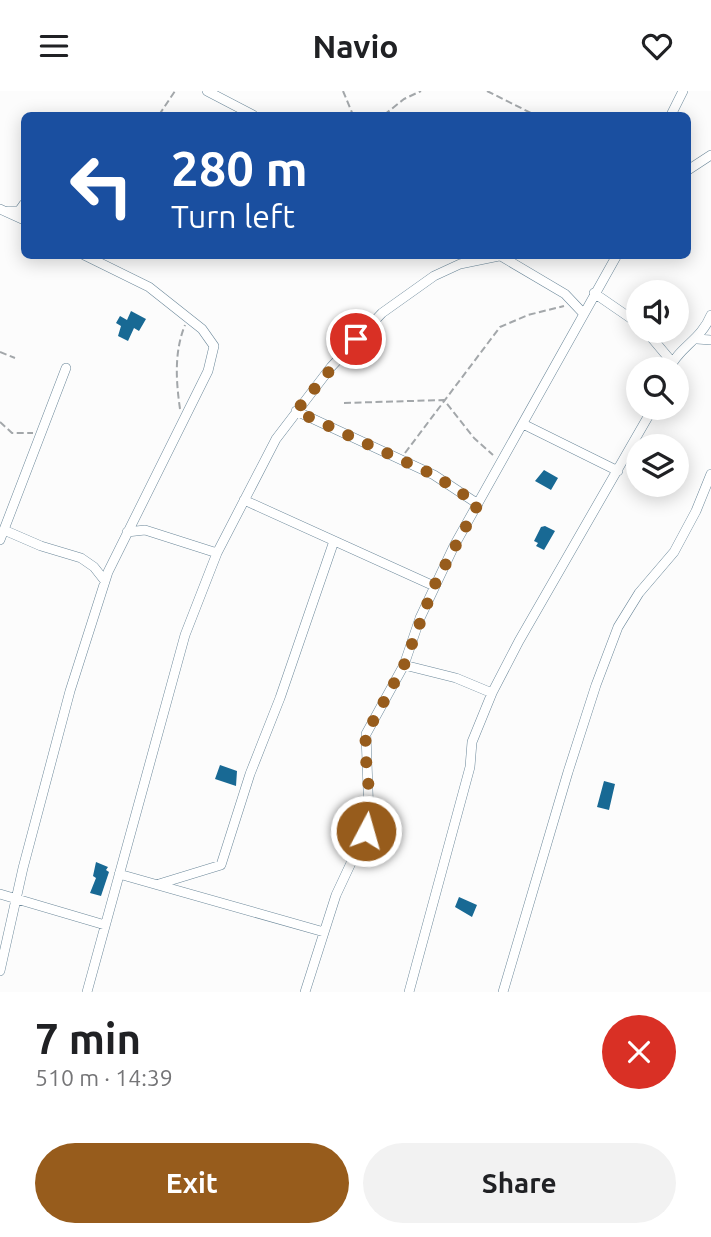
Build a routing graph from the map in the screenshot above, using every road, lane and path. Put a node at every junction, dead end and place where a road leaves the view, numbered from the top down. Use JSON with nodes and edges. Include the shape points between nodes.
{"nodes":[{"id":1,"x":175,"y":91,"type":"edge"},
{"id":2,"x":207,"y":91,"type":"edge"},
{"id":3,"x":343,"y":91,"type":"edge"},
{"id":4,"x":421,"y":91,"type":"edge"},
{"id":5,"x":487,"y":91,"type":"edge"},
{"id":6,"x":683,"y":91,"type":"edge"},
{"id":7,"x":161,"y":112,"type":"edge"},
{"id":8,"x":247,"y":112,"type":"edge"},
{"id":9,"x":352,"y":112,"type":"edge"},
{"id":10,"x":388,"y":112,"type":"edge"},
{"id":11,"x":528,"y":112,"type":"edge"},
{"id":12,"x":672,"y":112,"type":"edge"},
{"id":13,"x":711,"y":155,"type":"edge"},
{"id":14,"x":691,"y":168,"type":"edge"},
{"id":15,"x":21,"y":208,"type":"edge"},
{"id":16,"x":3,"y":210,"type":"edge"},
{"id":17,"x":21,"y":219,"type":"edge"},
{"id":18,"x":92,"y":259,"type":"edge"},
{"id":19,"x":484,"y":259,"type":"edge"},
{"id":20,"x":504,"y":259,"type":"edge"},
{"id":21,"x":615,"y":259,"type":"edge"},
{"id":22,"x":594,"y":293,"type":"junction"},
{"id":23,"x":576,"y":303,"type":"junction"},
{"id":24,"x":583,"y":313,"type":"junction"},
{"id":25,"x":626,"y":315,"type":"edge"},
{"id":26,"x":711,"y":315,"type":"edge"},
{"id":27,"x":188,"y":318,"type":"junction"},
{"id":28,"x":697,"y":339,"type":"junction"},
{"id":29,"x":711,"y":340,"type":"edge"},
{"id":30,"x":0,"y":352,"type":"edge"},
{"id":31,"x":680,"y":357,"type":"edge"},
{"id":32,"x":15,"y":358,"type":"dead end"},
{"id":33,"x":66,"y":368,"type":"dead end"},
{"id":34,"x":444,"y":400,"type":"junction"},
{"id":35,"x":344,"y":403,"type":"dead end"},
{"id":36,"x":296,"y":411,"type":"junction"},
{"id":37,"x":646,"y":420,"type":"edge"},
{"id":38,"x":0,"y":422,"type":"edge"},
{"id":39,"x":523,"y":424,"type":"junction"},
{"id":40,"x":181,"y":425,"type":"junction"},
{"id":41,"x":41,"y":433,"type":"junction"},
{"id":42,"x":400,"y":459,"type":"junction"},
{"id":43,"x":503,"y":461,"type":"junction"},
{"id":44,"x":618,"y":471,"type":"junction"},
{"id":45,"x":711,"y":474,"type":"edge"},
{"id":46,"x":244,"y":500,"type":"junction"},
{"id":47,"x":478,"y":504,"type":"junction"},
{"id":48,"x":4,"y":530,"type":"junction"},
{"id":49,"x":127,"y":532,"type":"junction"},
{"id":50,"x":0,"y":540,"type":"edge"},
{"id":51,"x":334,"y":541,"type":"junction"},
{"id":52,"x":217,"y":553,"type":"junction"},
{"id":53,"x":105,"y":581,"type":"junction"},
{"id":54,"x":434,"y":586,"type":"junction"},
{"id":55,"x":404,"y":665,"type":"junction"},
{"id":56,"x":492,"y":693,"type":"junction"},
{"id":57,"x":119,"y":874,"type":"junction"},
{"id":58,"x":159,"y":884,"type":"junction"},
{"id":59,"x":0,"y":894,"type":"edge"},
{"id":60,"x":16,"y":899,"type":"junction"},
{"id":61,"x":105,"y":925,"type":"junction"},
{"id":62,"x":324,"y":932,"type":"junction"},
{"id":63,"x":0,"y":971,"type":"edge"},
{"id":64,"x":87,"y":992,"type":"edge"},
{"id":65,"x":305,"y":992,"type":"edge"},
{"id":66,"x":409,"y":992,"type":"edge"},
{"id":67,"x":503,"y":992,"type":"edge"}],
"edges":[{"from":1,"to":7,"type":"path"},
{"from":2,"to":8,"type":"street"},
{"from":3,"to":9,"type":"path"},
{"from":4,"to":10,"type":"path"},
{"from":5,"to":11,"type":"path"},
{"from":6,"to":12,"type":"street"},
{"from":13,"to":14,"type":"street"},
{"from":15,"to":16,"type":"street"},
{"from":16,"to":17,"type":"street"},
{"from":18,"to":27,"type":"street","via":[[149,287]]},
{"from":19,"to":36,"type":"street","via":[[460,264],[411,290],[356,339]]},
{"from":20,"to":23,"type":"street"},
{"from":21,"to":22,"type":"street"},
{"from":22,"to":24,"type":"street"},
{"from":22,"to":25,"type":"street"},
{"from":23,"to":24,"type":"street"},
{"from":23,"to":34,"type":"path","via":[[506,323]]},
{"from":24,"to":39,"type":"street"},
{"from":26,"to":28,"type":"street"},
{"from":27,"to":40,"type":"path","via":[[180,338],[177,368]]},
{"from":27,"to":40,"type":"street","via":[[210,337],[214,348],[208,371]]},
{"from":28,"to":29,"type":"street"},
{"from":28,"to":31,"type":"street"},
{"from":30,"to":32,"type":"path"},
{"from":33,"to":41,"type":"street"},
{"from":34,"to":35,"type":"path"},
{"from":34,"to":42,"type":"path"},
{"from":34,"to":43,"type":"path","via":[[474,438]]},
{"from":36,"to":42,"type":"street"},
{"from":36,"to":46,"type":"street"},
{"from":37,"to":44,"type":"street"},
{"from":38,"to":41,"type":"path","via":[[13,433]]},
{"from":39,"to":43,"type":"street"},
{"from":39,"to":44,"type":"street"},
{"from":40,"to":49,"type":"street"},
{"from":41,"to":48,"type":"street"},
{"from":42,"to":47,"type":"street"},
{"from":43,"to":47,"type":"street"},
{"from":44,"to":56,"type":"street"},
{"from":45,"to":67,"type":"street","via":[[674,552],[633,601],[618,627],[568,772]]},
{"from":46,"to":51,"type":"street"},
{"from":46,"to":52,"type":"street"},
{"from":47,"to":54,"type":"street"},
{"from":48,"to":50,"type":"street"},
{"from":48,"to":53,"type":"street","via":[[81,558]]},
{"from":49,"to":52,"type":"street","via":[[145,530]]},
{"from":49,"to":53,"type":"street"},
{"from":51,"to":54,"type":"street"},
{"from":51,"to":58,"type":"street","via":[[223,861],[216,868]]},
{"from":52,"to":57,"type":"street","via":[[177,661]]},
{"from":53,"to":60,"type":"street","via":[[70,691]]},
{"from":54,"to":55,"type":"street"},
{"from":55,"to":56,"type":"street"},
{"from":55,"to":62,"type":"street","via":[[366,734],[369,817]]},
{"from":56,"to":66,"type":"street","via":[[472,742],[470,767]]},
{"from":57,"to":58,"type":"street"},
{"from":57,"to":61,"type":"street"},
{"from":58,"to":62,"type":"street"},
{"from":59,"to":60,"type":"street"},
{"from":60,"to":61,"type":"street"},
{"from":60,"to":63,"type":"street"},
{"from":61,"to":64,"type":"street"},
{"from":62,"to":65,"type":"street"}]}
